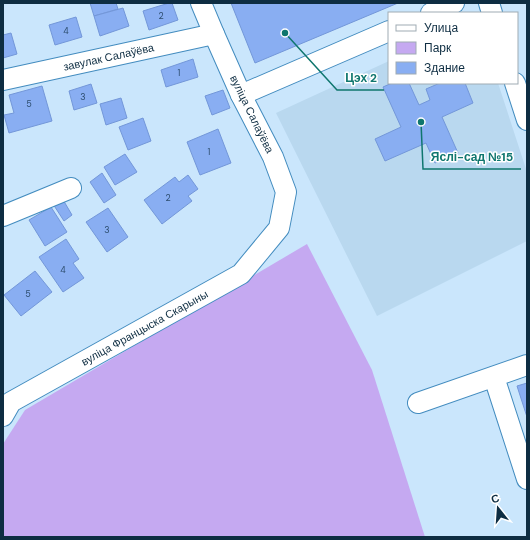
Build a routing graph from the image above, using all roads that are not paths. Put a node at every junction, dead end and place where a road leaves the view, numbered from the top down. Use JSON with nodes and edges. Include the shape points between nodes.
{"nodes":[{"id":1,"x":201,"y":3,"type":"edge"},
{"id":2,"x":454,"y":3,"type":"edge"},
{"id":3,"x":433,"y":12,"type":"edge"},
{"id":4,"x":388,"y":31,"type":"edge"},
{"id":5,"x":214,"y":34,"type":"junction"},
{"id":6,"x":3,"y":80,"type":"edge"},
{"id":7,"x":515,"y":84,"type":"edge"},
{"id":8,"x":241,"y":95,"type":"junction"},
{"id":9,"x":527,"y":120,"type":"edge"},
{"id":10,"x":70,"y":188,"type":"dead end"},
{"id":11,"x":3,"y":216,"type":"edge"},
{"id":12,"x":279,"y":228,"type":"joint"},
{"id":13,"x":527,"y":365,"type":"edge"},
{"id":14,"x":494,"y":377,"type":"junction"},
{"id":15,"x":418,"y":403,"type":"dead end"},
{"id":16,"x":3,"y":416,"type":"edge"},
{"id":17,"x":527,"y":479,"type":"edge"}],
"edges":[{"from":1,"to":5,"type":"street","name":"вуліца Салаўёва"},
{"from":2,"to":3,"type":"street"},
{"from":4,"to":8,"type":"street"},
{"from":5,"to":6,"type":"street","name":"завулак Салаўёва"},
{"from":5,"to":8,"type":"street","name":"вуліца Салаўёва"},
{"from":7,"to":9,"type":"street"},
{"from":8,"to":12,"type":"street","name":"вуліца Салаўёва","via":[[273,157],[286,192]]},
{"from":10,"to":11,"type":"street"},
{"from":12,"to":16,"type":"street","name":"вуліца Францыска Скарыны","via":[[241,274],[11,402]]},
{"from":13,"to":14,"type":"street"},
{"from":14,"to":15,"type":"street"},
{"from":14,"to":17,"type":"street"}]}
